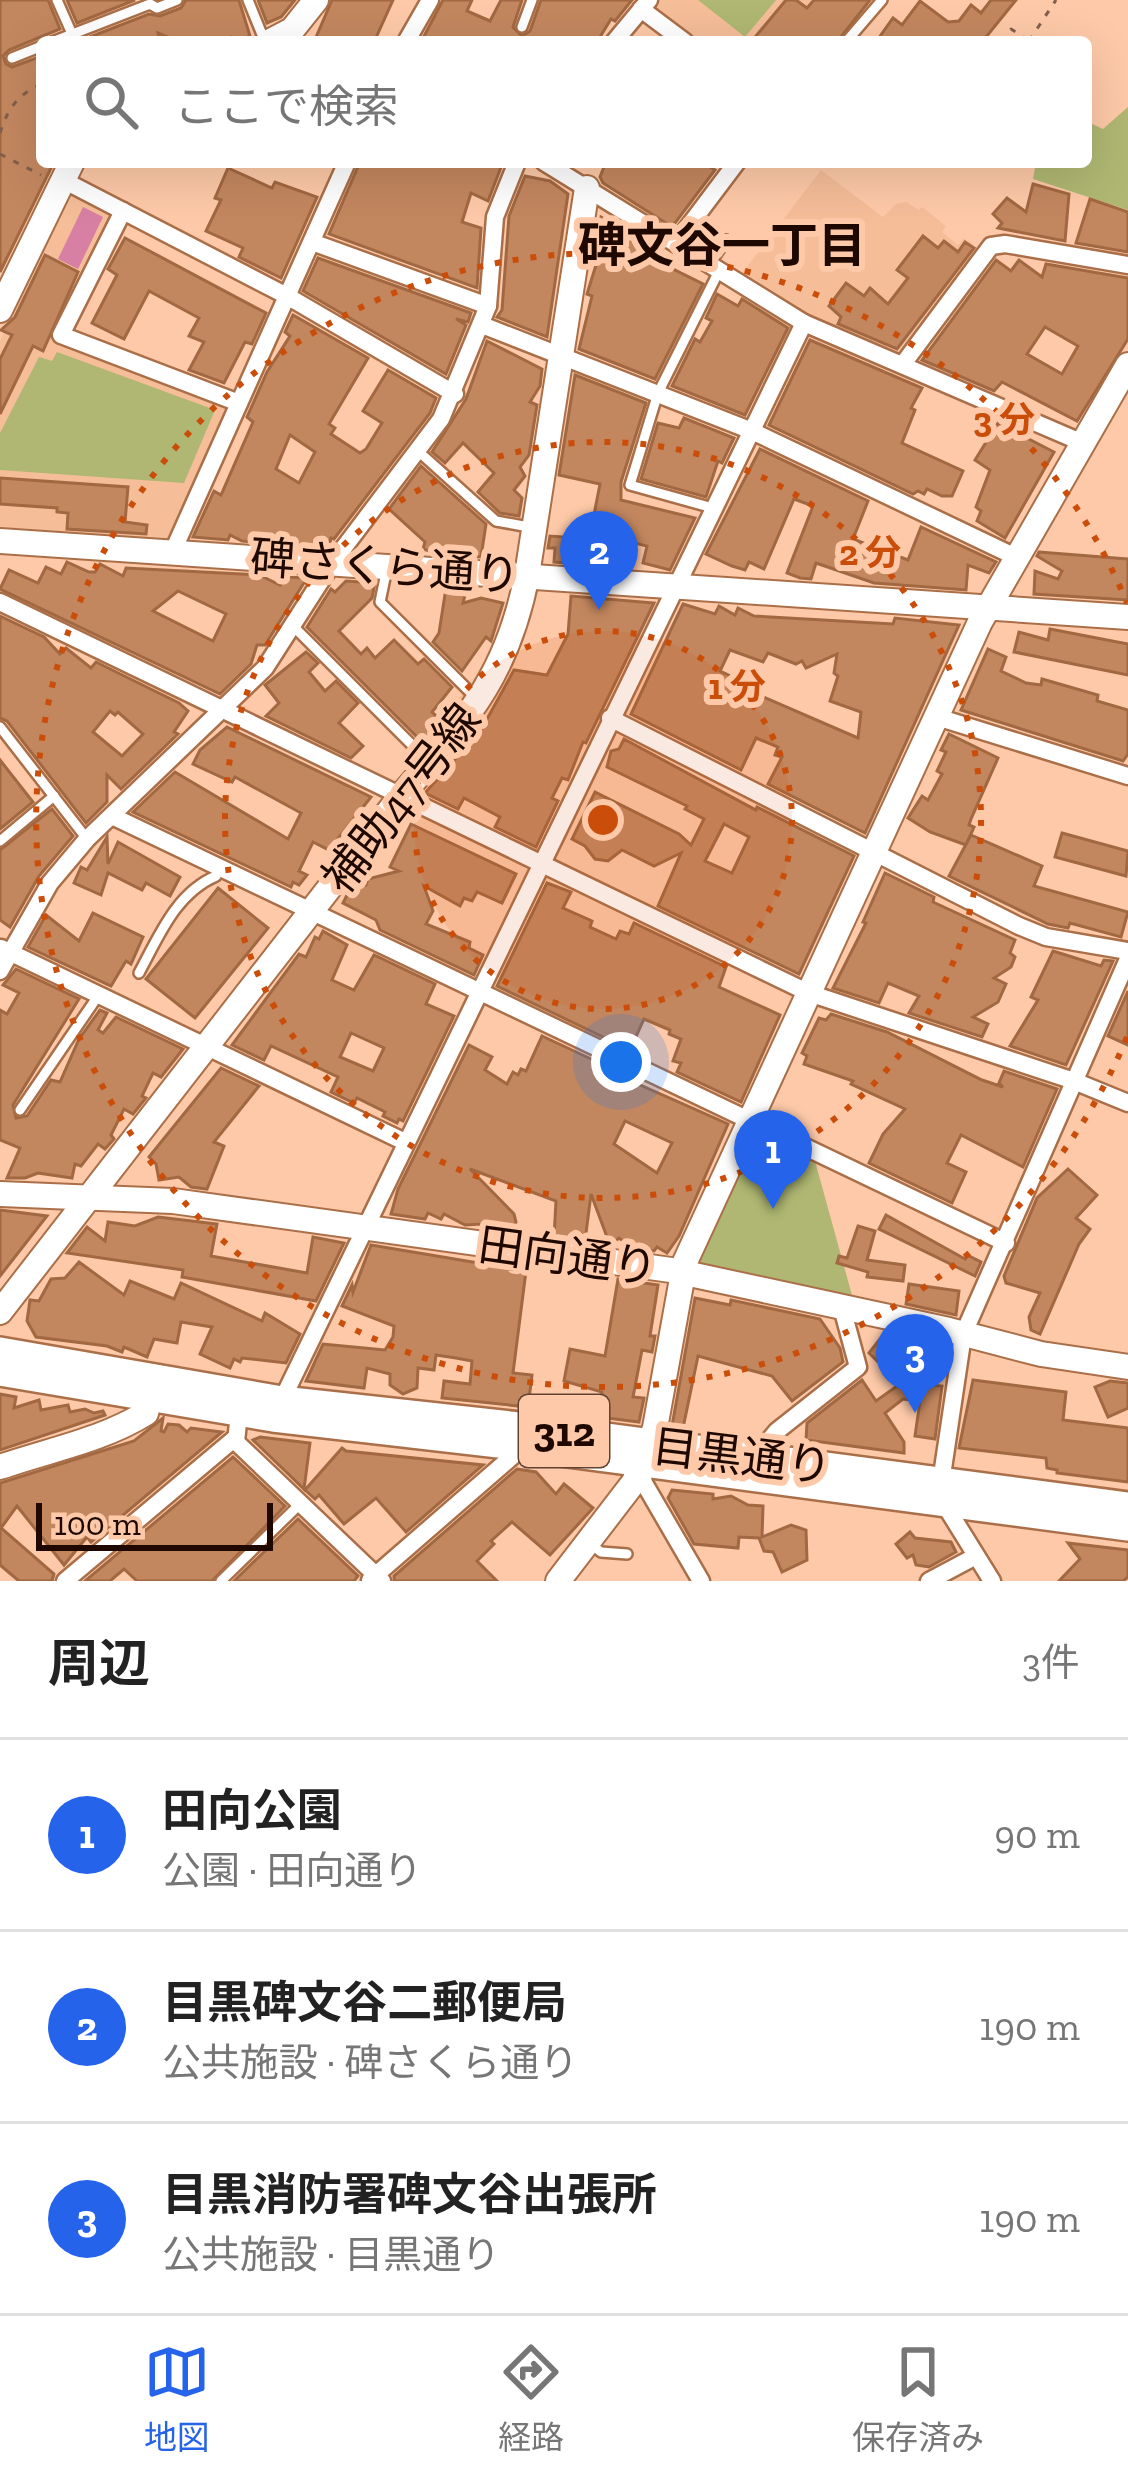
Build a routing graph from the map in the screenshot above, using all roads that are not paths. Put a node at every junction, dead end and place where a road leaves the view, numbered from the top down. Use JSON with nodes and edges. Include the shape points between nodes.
{"nodes":[{"id":1,"x":57,"y":0,"type":"edge"},
{"id":2,"x":177,"y":0,"type":"edge"},
{"id":3,"x":248,"y":0,"type":"edge"},
{"id":4,"x":316,"y":0,"type":"edge"},
{"id":5,"x":430,"y":0,"type":"edge"},
{"id":6,"x":532,"y":0,"type":"edge"},
{"id":7,"x":882,"y":0,"type":"edge"},
{"id":8,"x":149,"y":2,"type":"edge"},
{"id":9,"x":645,"y":5,"type":"edge"},
{"id":10,"x":522,"y":27,"type":"dead end"},
{"id":11,"x":72,"y":34,"type":"junction"},
{"id":12,"x":67,"y":36,"type":"edge"},
{"id":13,"x":264,"y":36,"type":"edge"},
{"id":14,"x":279,"y":36,"type":"edge"},
{"id":15,"x":409,"y":36,"type":"edge"},
{"id":16,"x":619,"y":36,"type":"edge"},
{"id":17,"x":679,"y":36,"type":"edge"},
{"id":18,"x":851,"y":36,"type":"edge"},
{"id":19,"x":36,"y":48,"type":"edge"},
{"id":20,"x":12,"y":58,"type":"dead end"},
{"id":21,"x":344,"y":168,"type":"edge"},
{"id":22,"x":515,"y":168,"type":"edge"},
{"id":23,"x":554,"y":168,"type":"edge"},
{"id":24,"x":726,"y":168,"type":"edge"},
{"id":25,"x":66,"y":175,"type":"edge"},
{"id":26,"x":587,"y":188,"type":"junction"},
{"id":27,"x":122,"y":211,"type":"junction"},
{"id":28,"x":725,"y":240,"type":"dead end"},
{"id":29,"x":312,"y":242,"type":"junction"},
{"id":30,"x":676,"y":243,"type":"junction"},
{"id":31,"x":1128,"y":265,"type":"edge"},
{"id":32,"x":714,"y":268,"type":"junction"},
{"id":33,"x":287,"y":296,"type":"junction"},
{"id":34,"x":488,"y":306,"type":"junction"},
{"id":35,"x":0,"y":310,"type":"edge"},
{"id":36,"x":804,"y":323,"type":"junction"},
{"id":37,"x":482,"y":325,"type":"junction"},
{"id":38,"x":560,"y":354,"type":"junction"},
{"id":39,"x":903,"y":364,"type":"junction"},
{"id":40,"x":1128,"y":365,"type":"edge"},
{"id":41,"x":658,"y":393,"type":"junction"},
{"id":42,"x":455,"y":394,"type":"junction"},
{"id":43,"x":239,"y":403,"type":"junction"},
{"id":44,"x":752,"y":431,"type":"junction"},
{"id":45,"x":1083,"y":442,"type":"junction"},
{"id":46,"x":418,"y":451,"type":"junction"},
{"id":47,"x":713,"y":508,"type":"junction"},
{"id":48,"x":534,"y":528,"type":"junction"},
{"id":49,"x":0,"y":541,"type":"edge"},
{"id":50,"x":173,"y":551,"type":"junction"},
{"id":51,"x":1018,"y":558,"type":"junction"},
{"id":52,"x":333,"y":562,"type":"junction"},
{"id":53,"x":388,"y":566,"type":"junction"},
{"id":54,"x":527,"y":575,"type":"junction"},
{"id":55,"x":674,"y":586,"type":"junction"},
{"id":56,"x":0,"y":602,"type":"edge"},
{"id":57,"x":991,"y":607,"type":"junction"},
{"id":58,"x":1128,"y":617,"type":"edge"},
{"id":59,"x":292,"y":626,"type":"junction"},
{"id":60,"x":479,"y":700,"type":"junction"},
{"id":61,"x":223,"y":710,"type":"junction"},
{"id":62,"x":937,"y":717,"type":"junction"},
{"id":63,"x":610,"y":718,"type":"junction"},
{"id":64,"x":0,"y":727,"type":"edge"},
{"id":65,"x":429,"y":762,"type":"junction"},
{"id":66,"x":1128,"y":776,"type":"edge"},
{"id":67,"x":54,"y":796,"type":"junction"},
{"id":68,"x":400,"y":797,"type":"junction"},
{"id":69,"x":112,"y":816,"type":"junction"},
{"id":70,"x":87,"y":839,"type":"junction"},
{"id":71,"x":0,"y":841,"type":"edge"},
{"id":72,"x":874,"y":853,"type":"junction"},
{"id":73,"x":220,"y":866,"type":"junction"},
{"id":74,"x":540,"y":866,"type":"junction"},
{"id":75,"x":311,"y":911,"type":"junction"},
{"id":76,"x":5,"y":950,"type":"edge"},
{"id":77,"x":1128,"y":955,"type":"edge"},
{"id":78,"x":0,"y":971,"type":"edge"},
{"id":79,"x":140,"y":973,"type":"dead end"},
{"id":80,"x":478,"y":991,"type":"junction"},
{"id":81,"x":809,"y":993,"type":"junction"},
{"id":82,"x":98,"y":996,"type":"junction"},
{"id":83,"x":206,"y":1045,"type":"junction"},
{"id":84,"x":1074,"y":1081,"type":"junction"},
{"id":85,"x":1128,"y":1103,"type":"edge"},
{"id":86,"x":20,"y":1110,"type":"dead end"},
{"id":87,"x":751,"y":1122,"type":"junction"},
{"id":88,"x":405,"y":1142,"type":"junction"},
{"id":89,"x":0,"y":1194,"type":"edge"},
{"id":90,"x":86,"y":1197,"type":"junction"},
{"id":91,"x":364,"y":1226,"type":"junction"},
{"id":92,"x":1006,"y":1243,"type":"junction"},
{"id":93,"x":683,"y":1273,"type":"junction"},
{"id":94,"x":842,"y":1308,"type":"junction"},
{"id":95,"x":0,"y":1312,"type":"edge"},
{"id":96,"x":963,"y":1335,"type":"junction"},
{"id":97,"x":0,"y":1352,"type":"edge"},
{"id":98,"x":1128,"y":1367,"type":"edge"},
{"id":99,"x":0,"y":1372,"type":"edge"},
{"id":100,"x":150,"y":1397,"type":"junction"},
{"id":101,"x":282,"y":1400,"type":"junction"},
{"id":102,"x":237,"y":1426,"type":"junction"},
{"id":103,"x":523,"y":1447,"type":"junction"},
{"id":104,"x":645,"y":1453,"type":"junction"},
{"id":105,"x":765,"y":1458,"type":"junction"},
{"id":106,"x":0,"y":1468,"type":"edge"},
{"id":107,"x":942,"y":1492,"type":"junction"},
{"id":108,"x":301,"y":1503,"type":"junction"},
{"id":109,"x":1128,"y":1506,"type":"edge"},
{"id":110,"x":1128,"y":1527,"type":"edge"},
{"id":111,"x":588,"y":1542,"type":"junction"},
{"id":112,"x":628,"y":1554,"type":"dead end"},
{"id":113,"x":976,"y":1556,"type":"junction"},
{"id":114,"x":375,"y":1579,"type":"edge"},
{"id":115,"x":64,"y":1581,"type":"edge"},
{"id":116,"x":221,"y":1581,"type":"edge"},
{"id":117,"x":558,"y":1581,"type":"edge"},
{"id":118,"x":701,"y":1581,"type":"edge"},
{"id":119,"x":929,"y":1581,"type":"edge"},
{"id":120,"x":992,"y":1581,"type":"edge"}],
"edges":[{"from":1,"to":11,"type":"lane"},
{"from":2,"to":8,"type":"lane","via":[[157,8]]},
{"from":3,"to":13,"type":"lane"},
{"from":4,"to":14,"type":"street"},
{"from":5,"to":15,"type":"street"},
{"from":6,"to":10,"type":"lane"},
{"from":7,"to":18,"type":"lane"},
{"from":8,"to":11,"type":"lane"},
{"from":9,"to":16,"type":"street"},
{"from":9,"to":17,"type":"street"},
{"from":11,"to":12,"type":"lane"},
{"from":19,"to":20,"type":"lane"},
{"from":21,"to":29,"type":"street"},
{"from":22,"to":34,"type":"street","via":[[495,217]]},
{"from":23,"to":26,"type":"street"},
{"from":24,"to":30,"type":"street"},
{"from":25,"to":27,"type":"street"},
{"from":25,"to":35,"type":"street"},
{"from":26,"to":30,"type":"street"},
{"from":26,"to":38,"type":"street","name":"補助47号線"},
{"from":27,"to":33,"type":"street"},
{"from":27,"to":43,"type":"street","via":[[61,335]]},
{"from":28,"to":32,"type":"lane"},
{"from":29,"to":33,"type":"street"},
{"from":29,"to":34,"type":"street"},
{"from":30,"to":32,"type":"street"},
{"from":31,"to":39,"type":"street","via":[[991,246]]},
{"from":32,"to":36,"type":"street"},
{"from":32,"to":41,"type":"lane"},
{"from":33,"to":42,"type":"street"},
{"from":33,"to":43,"type":"street"},
{"from":34,"to":37,"type":"street"},
{"from":36,"to":39,"type":"street"},
{"from":36,"to":44,"type":"street"},
{"from":37,"to":38,"type":"street"},
{"from":37,"to":42,"type":"street"},
{"from":38,"to":41,"type":"street"},
{"from":38,"to":48,"type":"street","name":"補助47号線"},
{"from":39,"to":45,"type":"street"},
{"from":40,"to":45,"type":"street"},
{"from":41,"to":44,"type":"street"},
{"from":41,"to":47,"type":"lane","via":[[630,485]]},
{"from":42,"to":46,"type":"street"},
{"from":43,"to":50,"type":"street"},
{"from":44,"to":47,"type":"street"},
{"from":44,"to":51,"type":"street"},
{"from":45,"to":51,"type":"street"},
{"from":46,"to":48,"type":"lane","via":[[496,520]]},
{"from":46,"to":52,"type":"street"},
{"from":47,"to":55,"type":"street"},
{"from":48,"to":54,"type":"street","name":"補助47号線"},
{"from":49,"to":50,"type":"street","name":"碑さくら通り"},
{"from":50,"to":52,"type":"street","name":"碑さくら通り"},
{"from":51,"to":57,"type":"street"},
{"from":52,"to":53,"type":"street","name":"碑さくら通り"},
{"from":52,"to":59,"type":"street"},
{"from":53,"to":54,"type":"street","name":"碑さくら通り"},
{"from":53,"to":60,"type":"lane","via":[[380,602]]},
{"from":54,"to":55,"type":"street","name":"碑さくら通り"},
{"from":54,"to":60,"type":"street","name":"補助47号線","via":[[497,672]]},
{"from":55,"to":57,"type":"street","name":"碑さくら通り"},
{"from":55,"to":63,"type":"street"},
{"from":56,"to":61,"type":"street"},
{"from":57,"to":58,"type":"street","name":"碑さくら通り"},
{"from":57,"to":62,"type":"street"},
{"from":59,"to":61,"type":"street"},
{"from":59,"to":65,"type":"lane"},
{"from":60,"to":65,"type":"street","name":"補助47号線"},
{"from":61,"to":68,"type":"street"},
{"from":61,"to":69,"type":"street"},
{"from":62,"to":66,"type":"street"},
{"from":62,"to":72,"type":"street"},
{"from":63,"to":72,"type":"street"},
{"from":63,"to":74,"type":"street"},
{"from":64,"to":67,"type":"lane"},
{"from":65,"to":68,"type":"street","name":"補助47号線"},
{"from":67,"to":70,"type":"lane"},
{"from":67,"to":71,"type":"lane"},
{"from":68,"to":74,"type":"street"},
{"from":68,"to":75,"type":"street","name":"補助47号線"},
{"from":69,"to":70,"type":"street"},
{"from":69,"to":73,"type":"street"},
{"from":70,"to":76,"type":"street"},
{"from":72,"to":77,"type":"street","via":[[1018,926]]},
{"from":72,"to":81,"type":"street"},
{"from":73,"to":75,"type":"street"},
{"from":73,"to":79,"type":"lane","via":[[177,908]]},
{"from":74,"to":80,"type":"street"},
{"from":74,"to":81,"type":"street"},
{"from":75,"to":80,"type":"street"},
{"from":75,"to":83,"type":"street","name":"補助47号線"},
{"from":76,"to":78,"type":"street"},
{"from":76,"to":82,"type":"street"},
{"from":77,"to":84,"type":"street"},
{"from":80,"to":87,"type":"street"},
{"from":80,"to":88,"type":"street"},
{"from":81,"to":84,"type":"street"},
{"from":81,"to":87,"type":"street"},
{"from":82,"to":83,"type":"street"},
{"from":82,"to":86,"type":"lane"},
{"from":83,"to":88,"type":"street"},
{"from":83,"to":90,"type":"street","name":"補助47号線"},
{"from":84,"to":85,"type":"street"},
{"from":84,"to":92,"type":"street"},
{"from":87,"to":92,"type":"street"},
{"from":87,"to":93,"type":"street"},
{"from":88,"to":91,"type":"street"},
{"from":89,"to":90,"type":"street","name":"田向通り"},
{"from":90,"to":91,"type":"street","name":"田向通り"},
{"from":90,"to":95,"type":"street","name":"補助47号線"},
{"from":91,"to":93,"type":"street","name":"田向通り"},
{"from":91,"to":101,"type":"street"},
{"from":92,"to":96,"type":"street"},
{"from":93,"to":94,"type":"street","name":"田向通り"},
{"from":93,"to":104,"type":"street"},
{"from":94,"to":96,"type":"street","name":"田向通り"},
{"from":94,"to":105,"type":"street","via":[[858,1367],[777,1431]]},
{"from":96,"to":98,"type":"street","name":"田向通り"},
{"from":96,"to":107,"type":"street"},
{"from":97,"to":101,"type":"main road","name":"目黒通り","number":"312"},
{"from":99,"to":100,"type":"main road","name":"目黒通り","number":"312"},
{"from":100,"to":102,"type":"main road","name":"目黒通り","number":"312"},
{"from":100,"to":106,"type":"street","via":[[146,1413],[118,1431]]},
{"from":101,"to":104,"type":"main road","name":"目黒通り","number":"312"},
{"from":102,"to":103,"type":"main road","name":"目黒通り","number":"312"},
{"from":102,"to":108,"type":"street"},
{"from":102,"to":115,"type":"street"},
{"from":103,"to":104,"type":"main road","name":"目黒通り","number":"312"},
{"from":103,"to":114,"type":"street"},
{"from":104,"to":105,"type":"main road","name":"目黒通り","number":"312"},
{"from":104,"to":107,"type":"main road","name":"目黒通り","number":"312"},
{"from":104,"to":111,"type":"street","via":[[634,1482]]},
{"from":104,"to":118,"type":"street","via":[[644,1483]]},
{"from":105,"to":107,"type":"main road","name":"目黒通り","number":"312"},
{"from":107,"to":109,"type":"main road","name":"目黒通り","number":"312"},
{"from":107,"to":110,"type":"main road","name":"目黒通り","number":"312"},
{"from":107,"to":113,"type":"street"},
{"from":108,"to":114,"type":"street"},
{"from":108,"to":116,"type":"lane"},
{"from":111,"to":112,"type":"lane"},
{"from":111,"to":117,"type":"street"},
{"from":113,"to":119,"type":"street"},
{"from":113,"to":120,"type":"street"}]}
